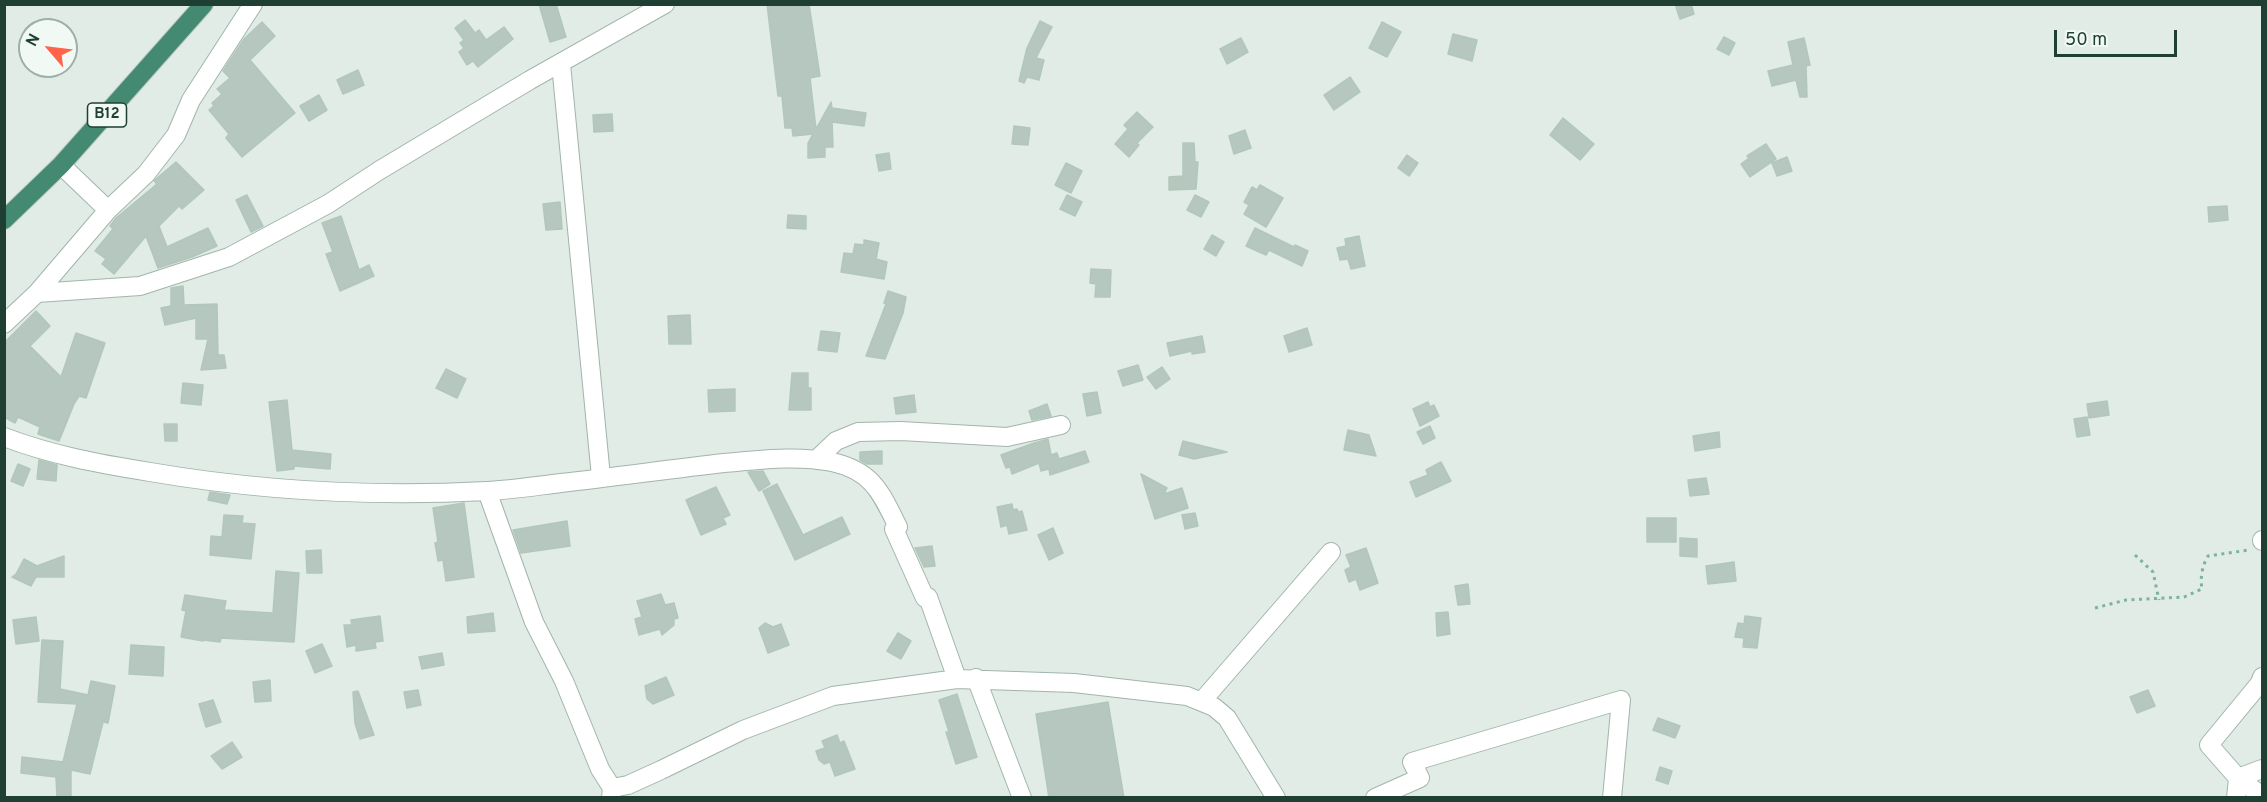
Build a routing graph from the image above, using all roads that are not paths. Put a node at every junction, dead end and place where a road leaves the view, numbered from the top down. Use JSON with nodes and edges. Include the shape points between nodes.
{"nodes":[{"id":1,"x":204,"y":4,"type":"edge"},
{"id":2,"x":253,"y":4,"type":"edge"},
{"id":3,"x":662,"y":5,"type":"edge"},
{"id":4,"x":561,"y":64,"type":"junction"},
{"id":5,"x":61,"y":165,"type":"junction"},
{"id":6,"x":108,"y":210,"type":"junction"},
{"id":7,"x":4,"y":220,"type":"edge"},
{"id":8,"x":37,"y":293,"type":"junction"},
{"id":9,"x":4,"y":324,"type":"edge"},
{"id":10,"x":1061,"y":425,"type":"dead end"},
{"id":11,"x":4,"y":437,"type":"edge"},
{"id":12,"x":816,"y":460,"type":"junction"},
{"id":13,"x":601,"y":477,"type":"junction"},
{"id":14,"x":488,"y":491,"type":"junction"},
{"id":15,"x":1331,"y":552,"type":"dead end"},
{"id":16,"x":2262,"y":677,"type":"edge"},
{"id":17,"x":976,"y":678,"type":"junction"},
{"id":18,"x":957,"y":679,"type":"junction"},
{"id":19,"x":1202,"y":701,"type":"junction"},
{"id":20,"x":2262,"y":769,"type":"edge"},
{"id":21,"x":2238,"y":778,"type":"junction"},
{"id":22,"x":612,"y":793,"type":"edge"},
{"id":23,"x":2262,"y":796,"type":"edge"},
{"id":24,"x":1022,"y":798,"type":"edge"},
{"id":25,"x":1276,"y":798,"type":"edge"},
{"id":26,"x":1375,"y":798,"type":"edge"},
{"id":27,"x":1612,"y":798,"type":"edge"},
{"id":28,"x":2236,"y":798,"type":"edge"}],
"edges":[{"from":1,"to":5,"type":"highway","number":"B12"},
{"from":2,"to":6,"type":"street","via":[[191,100],[176,135],[146,174]]},
{"from":3,"to":4,"type":"street"},
{"from":4,"to":8,"type":"street","via":[[328,204],[229,257],[140,286]]},
{"from":4,"to":13,"type":"street"},
{"from":5,"to":6,"type":"street"},
{"from":5,"to":7,"type":"highway","number":"B12"},
{"from":6,"to":8,"type":"street"},
{"from":8,"to":9,"type":"street"},
{"from":10,"to":12,"type":"street","via":[[1008,437],[858,432],[836,441]]},
{"from":11,"to":14,"type":"street","via":[[87,461],[199,480],[325,492]]},
{"from":12,"to":13,"type":"street","via":[[771,459]]},
{"from":12,"to":18,"type":"street","via":[[848,466],[875,484],[898,527],[894,529],[925,598],[928,597]]},
{"from":13,"to":14,"type":"street"},
{"from":14,"to":22,"type":"street","via":[[534,622]]},
{"from":15,"to":19,"type":"street"},
{"from":16,"to":21,"type":"street","via":[[2209,745]]},
{"from":17,"to":18,"type":"street"},
{"from":17,"to":19,"type":"street","via":[[1083,684]]},
{"from":17,"to":24,"type":"street"},
{"from":18,"to":22,"type":"street","via":[[833,696],[743,730]]},
{"from":19,"to":25,"type":"street","via":[[1227,718]]},
{"from":20,"to":21,"type":"street"},
{"from":21,"to":23,"type":"street"},
{"from":21,"to":28,"type":"street"},
{"from":26,"to":27,"type":"street","via":[[1420,778],[1412,762],[1621,700]]}]}
